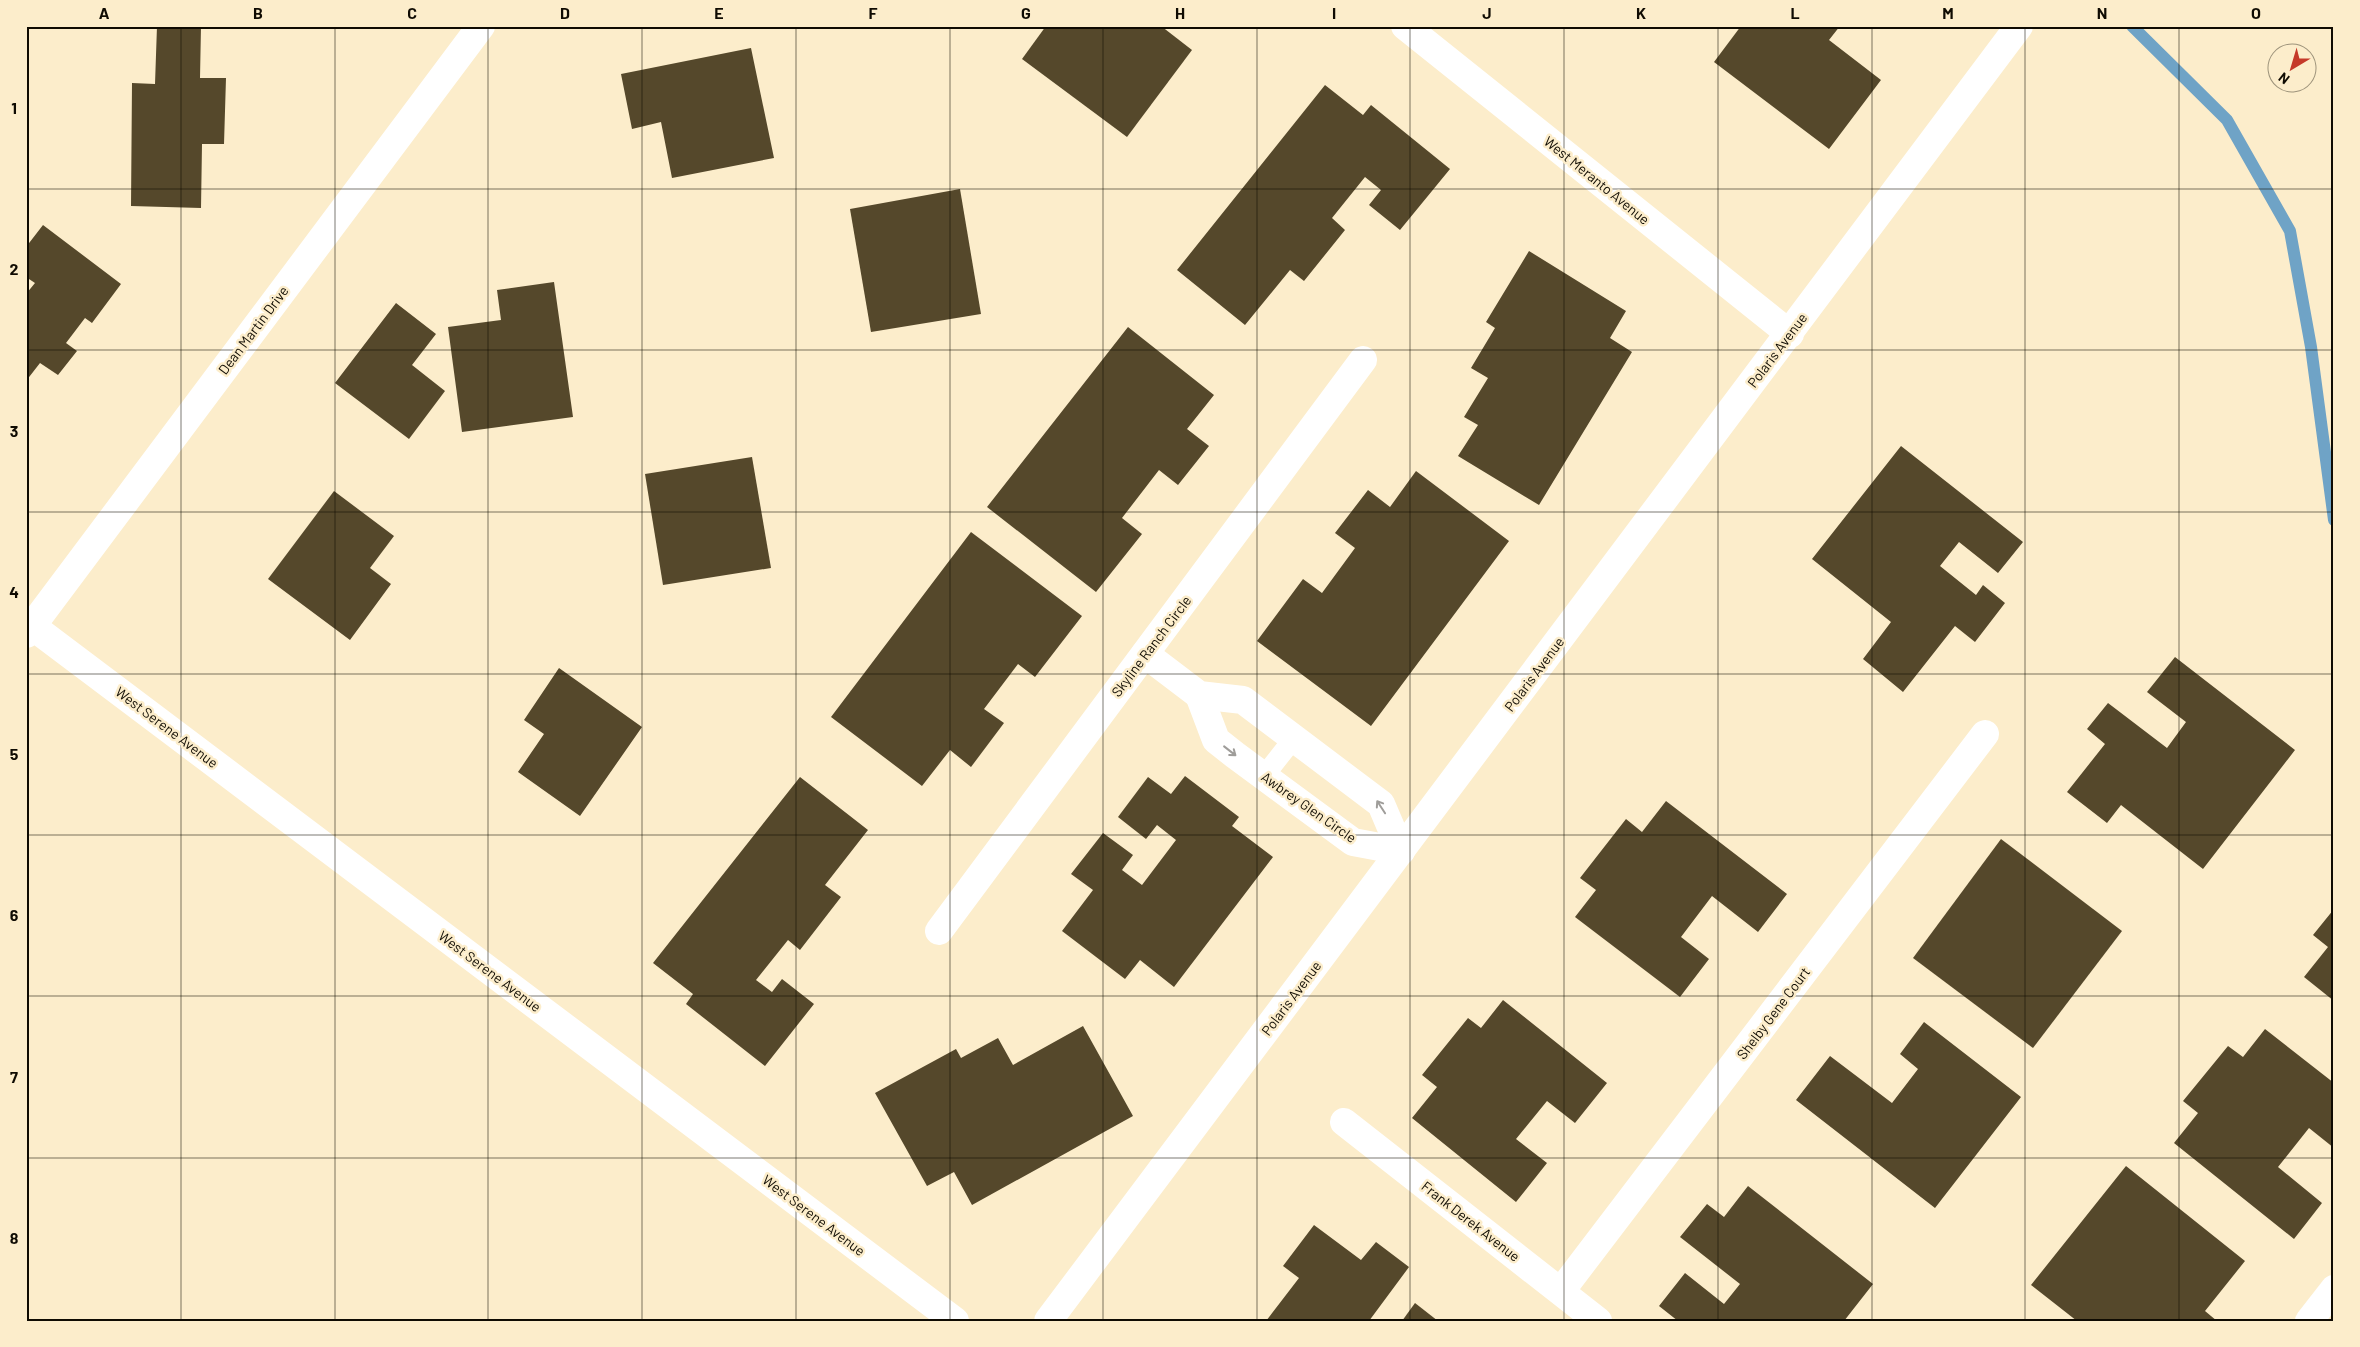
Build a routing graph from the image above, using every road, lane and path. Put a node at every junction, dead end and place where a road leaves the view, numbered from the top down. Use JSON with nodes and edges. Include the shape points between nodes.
{"nodes":[{"id":1,"x":481,"y":26,"type":"edge"},
{"id":2,"x":1405,"y":26,"type":"edge"},
{"id":3,"x":2019,"y":26,"type":"edge"},
{"id":4,"x":1790,"y":334,"type":"junction"},
{"id":5,"x":1363,"y":360,"type":"dead end"},
{"id":6,"x":28,"y":627,"type":"edge"},
{"id":7,"x":1145,"y":654,"type":"junction"},
{"id":8,"x":1199,"y":695,"type":"junction"},
{"id":9,"x":1985,"y":734,"type":"dead end"},
{"id":10,"x":1294,"y":738,"type":"junction"},
{"id":11,"x":1264,"y":776,"type":"junction"},
{"id":12,"x":1401,"y":851,"type":"junction"},
{"id":13,"x":939,"y":931,"type":"dead end"},
{"id":14,"x":1344,"y":1122,"type":"dead end"},
{"id":15,"x":2334,"y":1289,"type":"edge"},
{"id":16,"x":1560,"y":1291,"type":"junction"},
{"id":17,"x":955,"y":1321,"type":"edge"},
{"id":18,"x":1048,"y":1321,"type":"edge"},
{"id":19,"x":1598,"y":1321,"type":"edge"},
{"id":20,"x":2309,"y":1321,"type":"edge"}],
"edges":[{"from":1,"to":6,"type":"street","name":"Dean Martin Drive"},
{"from":2,"to":4,"type":"street","name":"West Meranto Avenue"},
{"from":3,"to":4,"type":"street","name":"Polaris Avenue"},
{"from":4,"to":12,"type":"street","name":"Polaris Avenue"},
{"from":5,"to":7,"type":"street","name":"Skyline Ranch Circle"},
{"from":6,"to":17,"type":"street","name":"West Serene Avenue"},
{"from":7,"to":8,"type":"street"},
{"from":7,"to":13,"type":"street","name":"Skyline Ranch Circle"},
{"from":8,"to":10,"type":"street","via":[[1243,700]]},
{"from":8,"to":11,"type":"street","name":"Awbrey Glen Circle","one_way":true,"via":[[1216,740]]},
{"from":9,"to":16,"type":"street","name":"Shelby Gene Court"},
{"from":10,"to":11,"type":"lane"},
{"from":12,"to":10,"type":"street","one_way":true,"via":[[1382,804]]},
{"from":11,"to":12,"type":"street","name":"Awbrey Glen Circle","via":[[1353,842]]},
{"from":12,"to":18,"type":"street","name":"Polaris Avenue"},
{"from":14,"to":16,"type":"street","name":"Frank Derek Avenue"},
{"from":15,"to":20,"type":"street"},
{"from":16,"to":19,"type":"street","name":"Frank Derek Avenue"}]}
